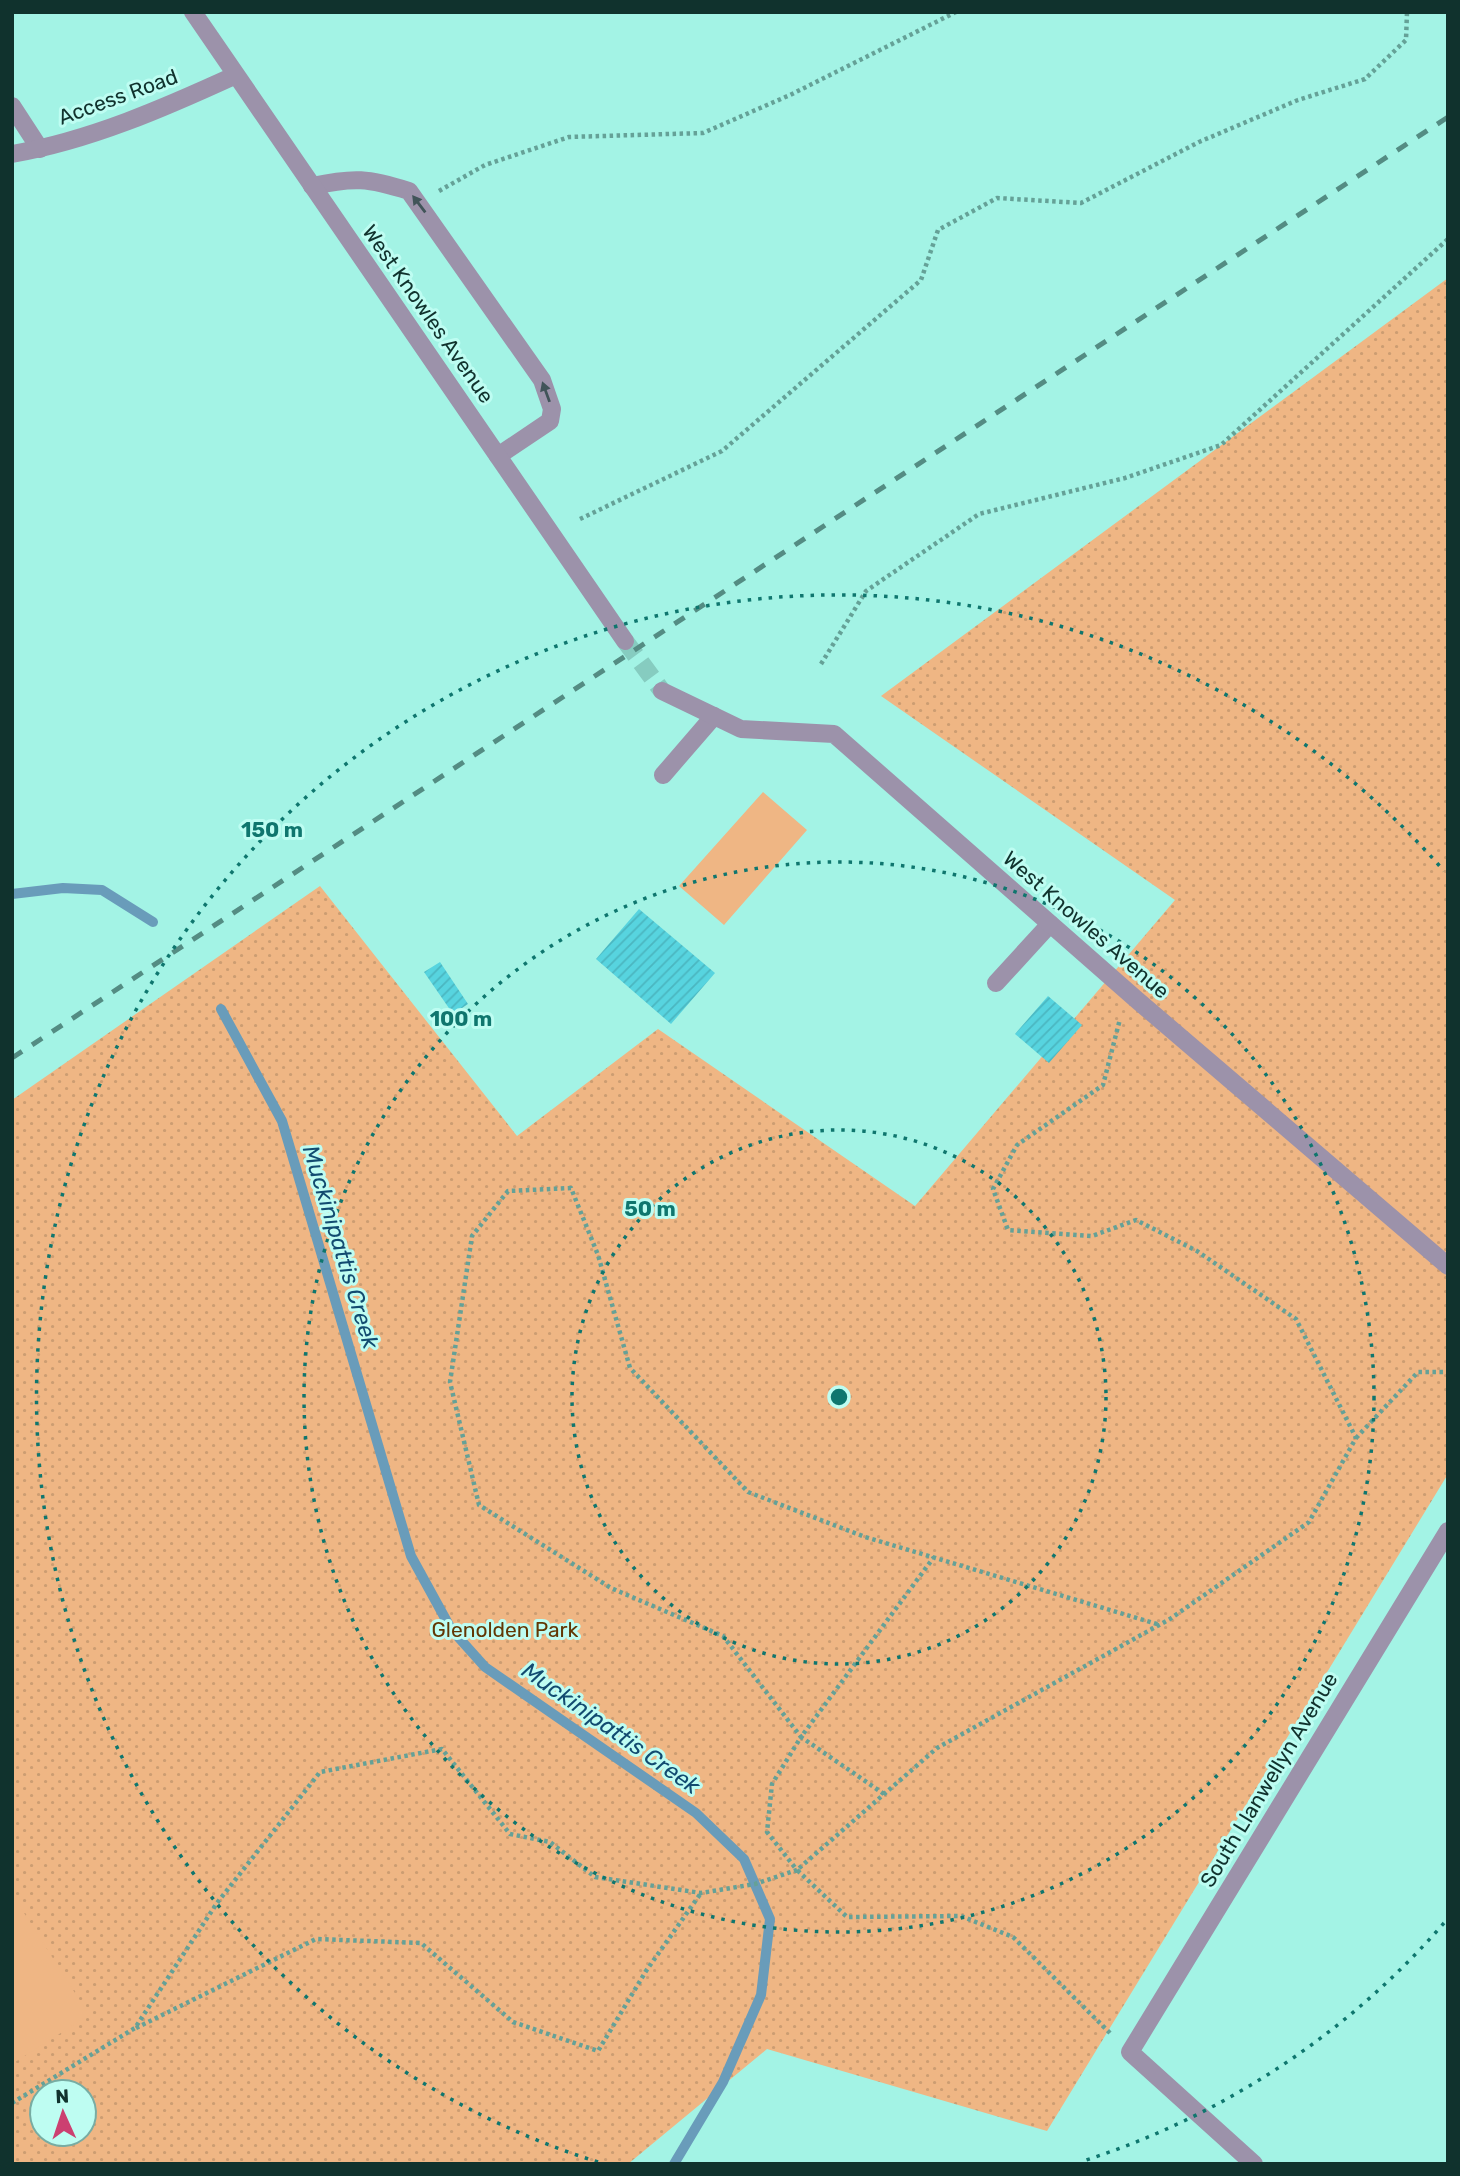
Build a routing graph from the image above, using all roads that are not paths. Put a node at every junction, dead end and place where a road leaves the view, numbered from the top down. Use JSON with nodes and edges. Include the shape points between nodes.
{"nodes":[{"id":1,"x":193,"y":12,"type":"edge"},
{"id":2,"x":236,"y":75,"type":"junction"},
{"id":3,"x":12,"y":106,"type":"edge"},
{"id":4,"x":40,"y":149,"type":"junction"},
{"id":5,"x":12,"y":154,"type":"edge"},
{"id":6,"x":312,"y":186,"type":"junction"},
{"id":7,"x":498,"y":456,"type":"junction"},
{"id":8,"x":625,"y":641,"type":"tunnel mouth"},
{"id":9,"x":662,"y":691,"type":"tunnel mouth"},
{"id":10,"x":714,"y":716,"type":"junction"},
{"id":11,"x":663,"y":775,"type":"dead end"},
{"id":12,"x":1050,"y":923,"type":"junction"},
{"id":13,"x":996,"y":983,"type":"dead end"},
{"id":14,"x":1448,"y":1266,"type":"edge"},
{"id":15,"x":1448,"y":1531,"type":"edge"},
{"id":16,"x":1254,"y":2164,"type":"edge"}],
"edges":[{"from":1,"to":2,"type":"street","name":"West Knowles Avenue"},
{"from":2,"to":4,"type":"street","name":"Access Road","via":[[144,117]]},
{"from":2,"to":6,"type":"street","name":"West Knowles Avenue"},
{"from":3,"to":4,"type":"street"},
{"from":4,"to":5,"type":"street","name":"Access Road"},
{"from":6,"to":7,"type":"street","name":"West Knowles Avenue"},
{"from":7,"to":6,"type":"street","one_way":true,"via":[[550,421],[552,409],[542,380],[409,191],[352,178]]},
{"from":7,"to":8,"type":"street","name":"West Knowles Avenue"},
{"from":9,"to":10,"type":"street","name":"West Knowles Avenue"},
{"from":10,"to":11,"type":"street"},
{"from":10,"to":12,"type":"street","name":"West Knowles Avenue","via":[[741,729],[834,734]]},
{"from":12,"to":13,"type":"street"},
{"from":12,"to":14,"type":"street","name":"West Knowles Avenue"},
{"from":15,"to":16,"type":"street","name":"South Llanwellyn Avenue","via":[[1130,2052]]}]}
